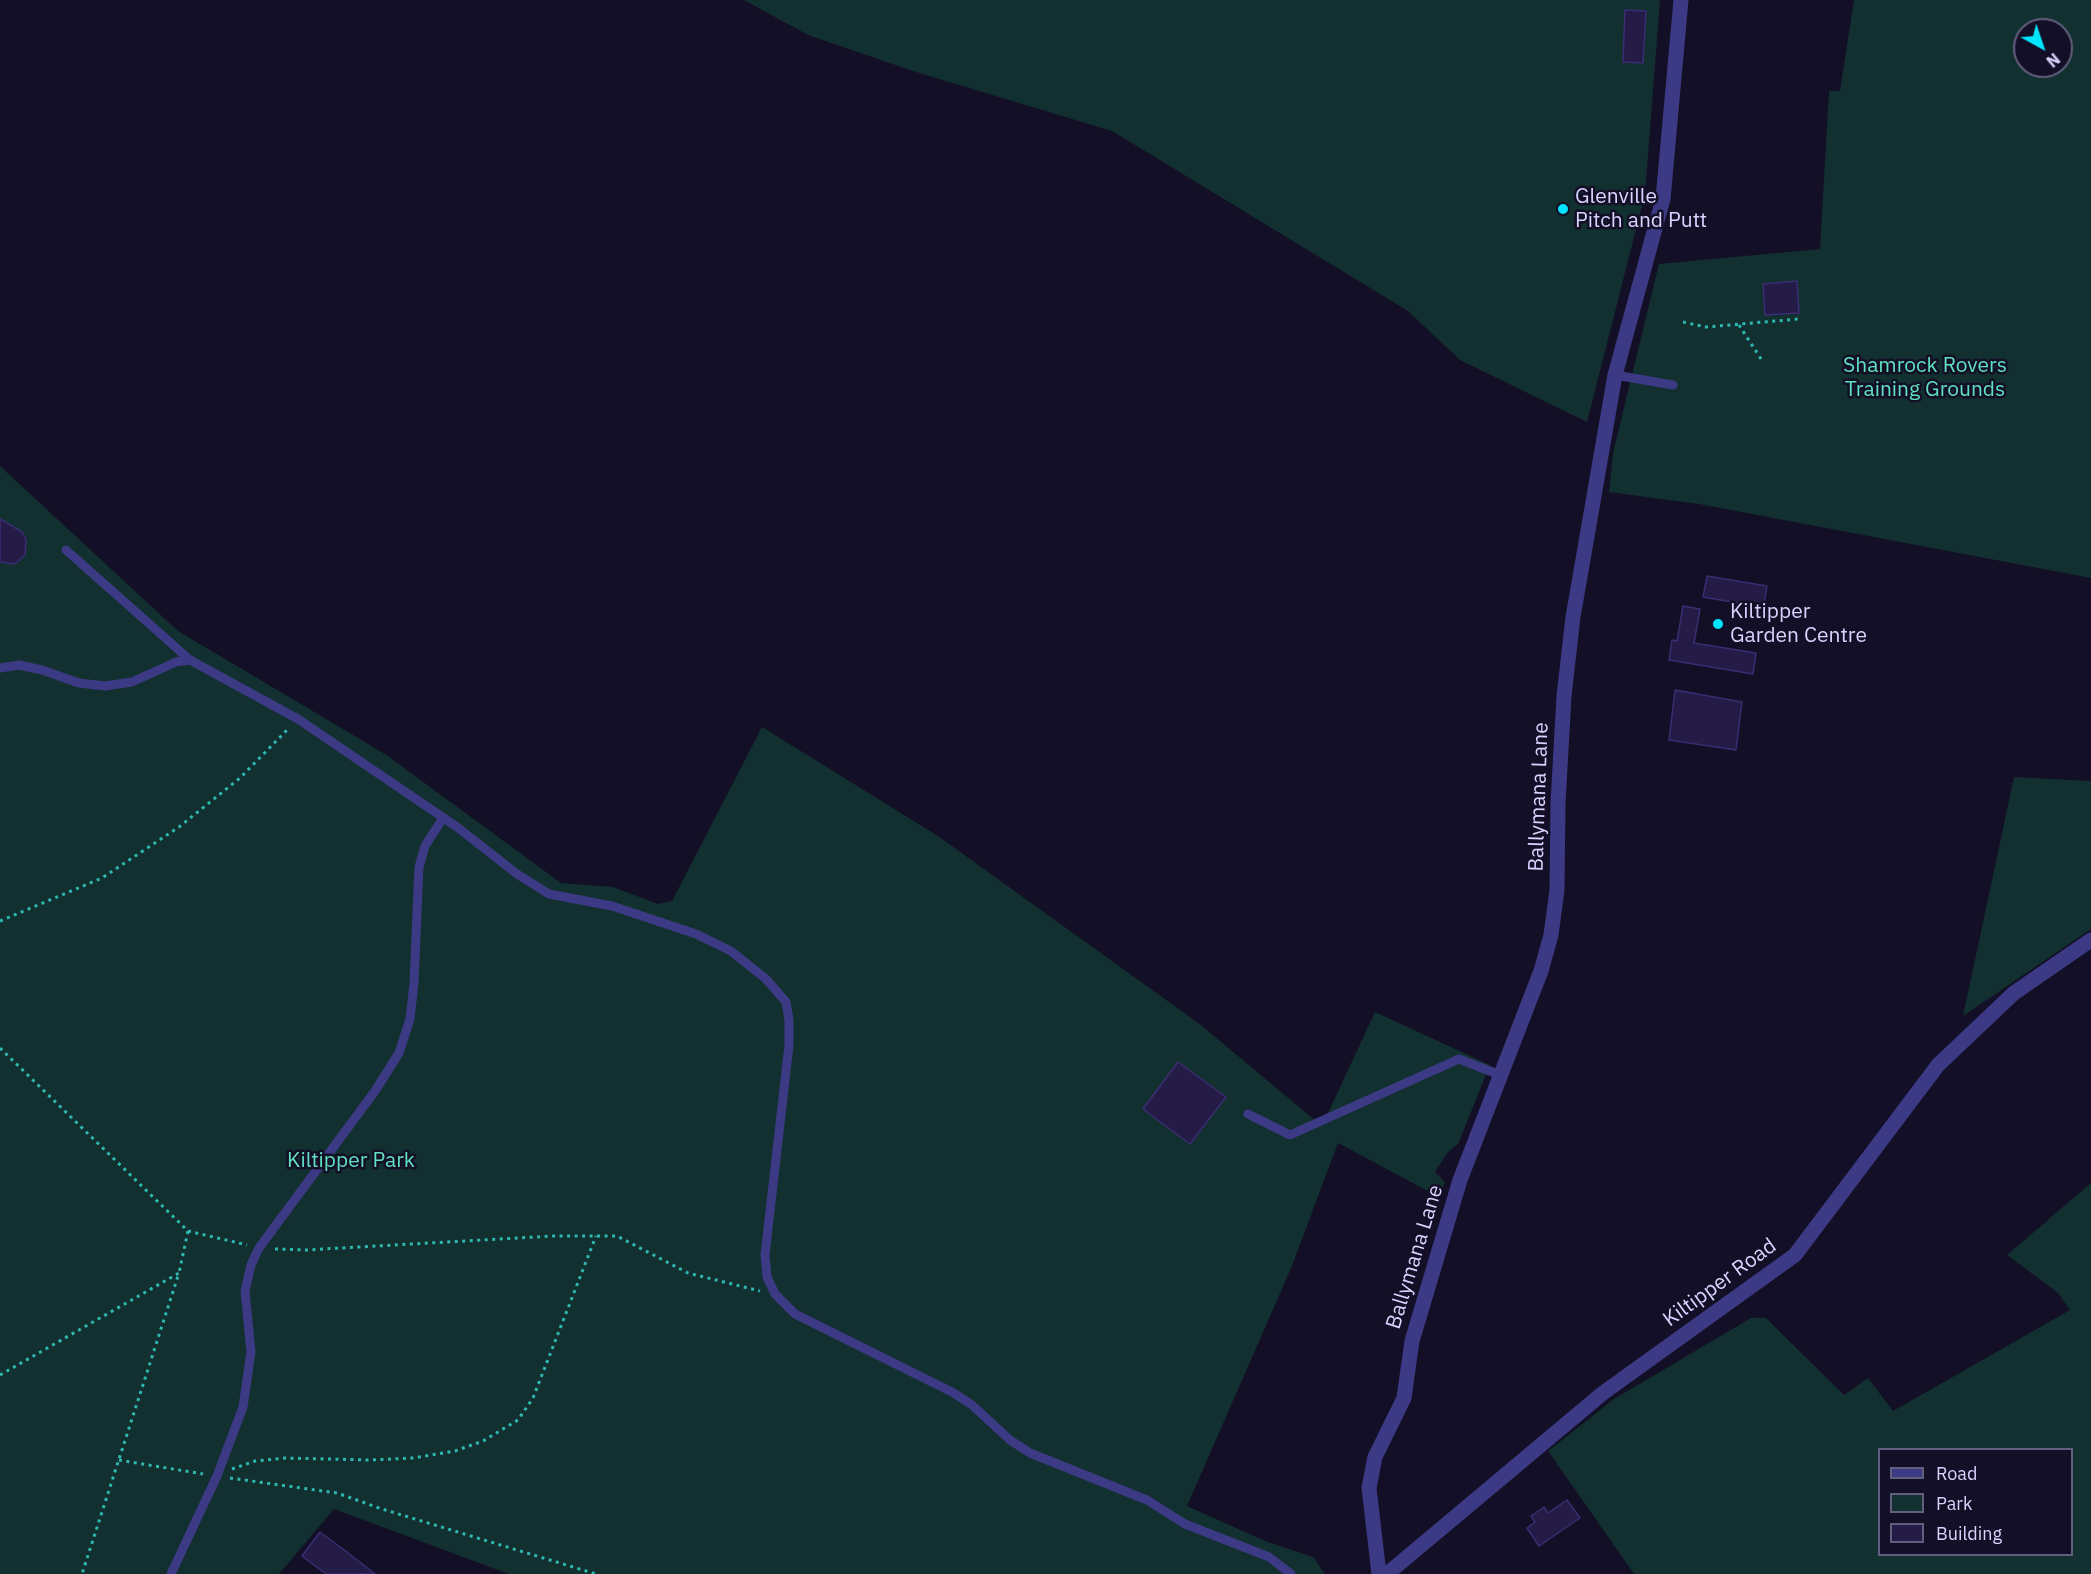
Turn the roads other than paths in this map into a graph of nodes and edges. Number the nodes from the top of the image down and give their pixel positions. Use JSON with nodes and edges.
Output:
{"nodes":[{"id":1,"x":1681,"y":0,"type":"edge"},
{"id":2,"x":1615,"y":375,"type":"junction"},
{"id":3,"x":1672,"y":385,"type":"dead end"},
{"id":4,"x":66,"y":550,"type":"dead end"},
{"id":5,"x":190,"y":660,"type":"junction"},
{"id":6,"x":0,"y":668,"type":"edge"},
{"id":7,"x":443,"y":818,"type":"junction"},
{"id":8,"x":2091,"y":940,"type":"edge"},
{"id":9,"x":1500,"y":1075,"type":"junction"},
{"id":10,"x":1248,"y":1114,"type":"dead end"},
{"id":11,"x":171,"y":1574,"type":"edge"},
{"id":12,"x":1291,"y":1574,"type":"edge"},
{"id":13,"x":1379,"y":1574,"type":"edge"},
{"id":14,"x":1387,"y":1574,"type":"edge"}],
"edges":[{"from":1,"to":2,"type":"street","name":"Ballymana Lane"},
{"from":2,"to":3,"type":"lane"},
{"from":2,"to":9,"type":"street","name":"Ballymana Lane"},
{"from":4,"to":5,"type":"lane"},
{"from":5,"to":6,"type":"lane"},
{"from":5,"to":7,"type":"lane"},
{"from":7,"to":11,"type":"lane"},
{"from":7,"to":12,"type":"lane"},
{"from":8,"to":14,"type":"street","name":"Kiltipper Road"},
{"from":9,"to":10,"type":"lane"},
{"from":9,"to":13,"type":"street","name":"Ballymana Lane"}]}
